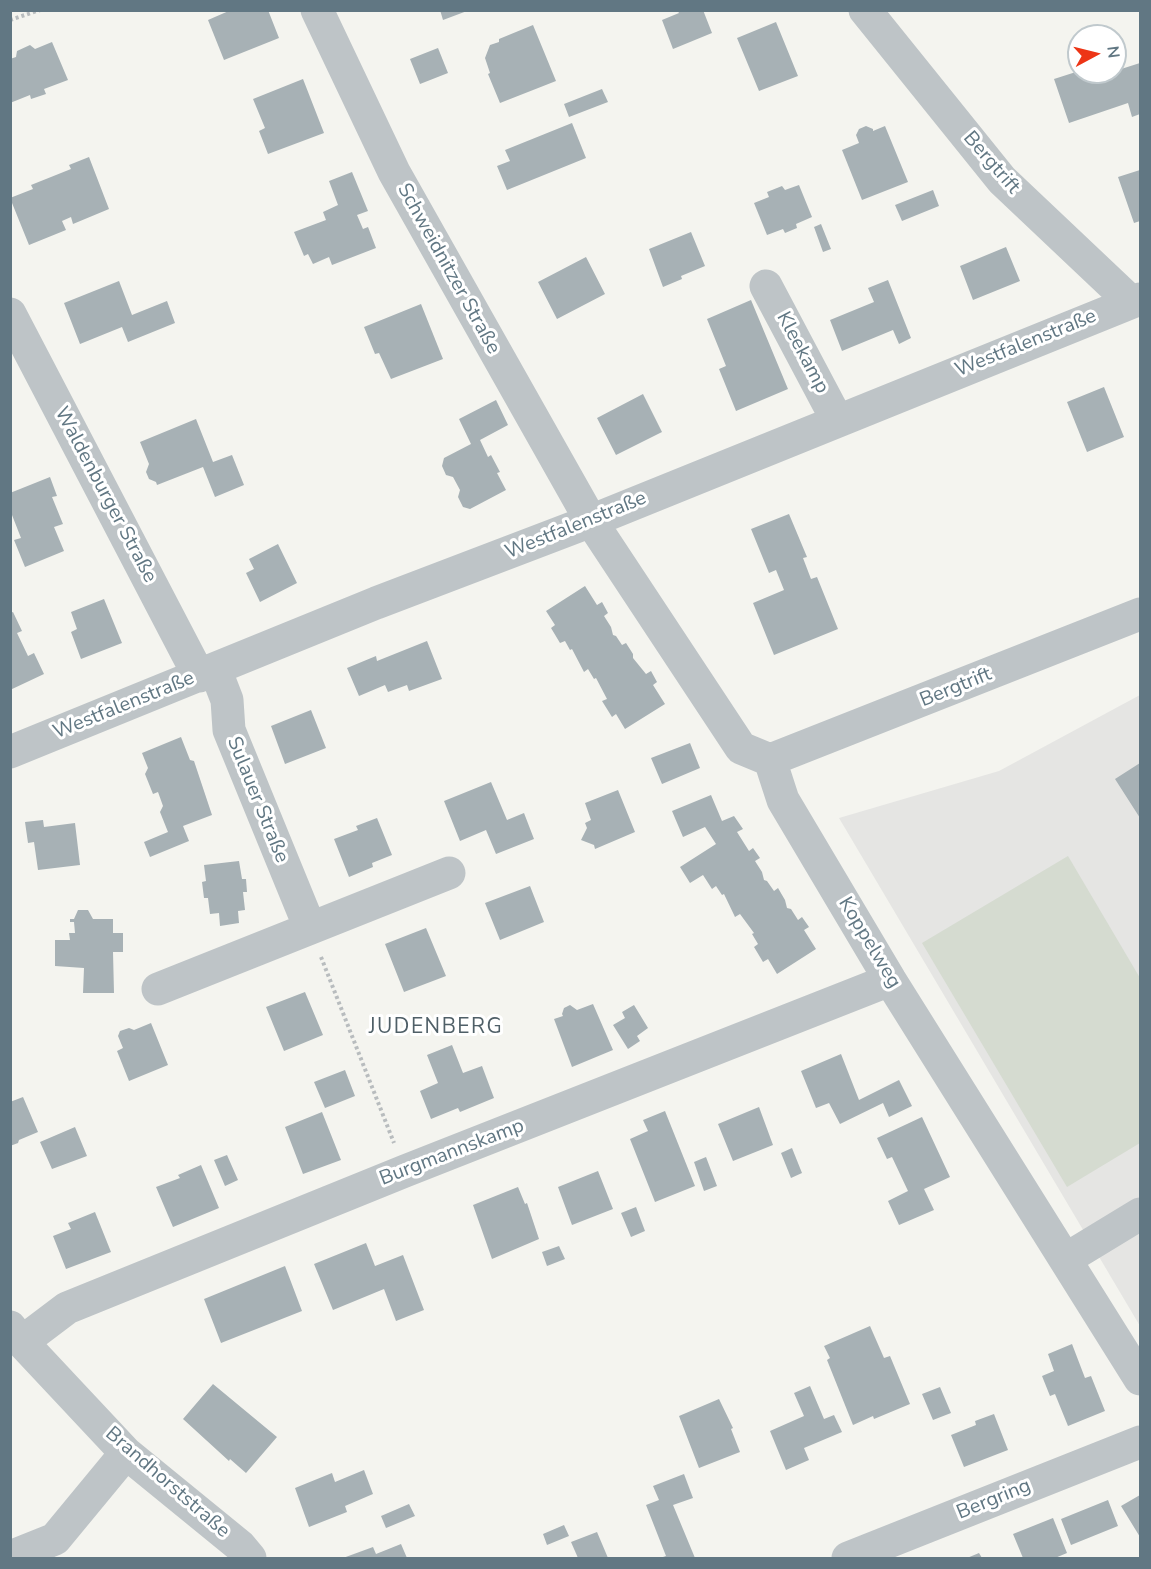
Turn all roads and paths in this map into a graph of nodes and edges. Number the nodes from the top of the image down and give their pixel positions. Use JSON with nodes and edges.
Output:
{"nodes":[{"id":1,"x":40,"y":10,"type":"edge"},
{"id":2,"x":317,"y":10,"type":"edge"},
{"id":3,"x":865,"y":10,"type":"edge"},
{"id":4,"x":10,"y":20,"type":"edge"},
{"id":5,"x":766,"y":286,"type":"dead end"},
{"id":6,"x":1136,"y":300,"type":"edge"},
{"id":7,"x":10,"y":314,"type":"edge"},
{"id":8,"x":837,"y":420,"type":"junction"},
{"id":9,"x":591,"y":521,"type":"junction"},
{"id":10,"x":1140,"y":614,"type":"edge"},
{"id":11,"x":207,"y":673,"type":"junction"},
{"id":12,"x":10,"y":752,"type":"edge"},
{"id":13,"x":770,"y":760,"type":"junction"},
{"id":14,"x":449,"y":873,"type":"dead end"},
{"id":15,"x":310,"y":928,"type":"junction"},
{"id":16,"x":890,"y":980,"type":"junction"},
{"id":17,"x":158,"y":989,"type":"dead end"},
{"id":18,"x":405,"y":1171,"type":"junction"},
{"id":19,"x":1140,"y":1214,"type":"edge"},
{"id":20,"x":1066,"y":1259,"type":"junction"},
{"id":21,"x":16,"y":1335,"type":"edge"},
{"id":22,"x":1140,"y":1379,"type":"edge"},
{"id":23,"x":1140,"y":1442,"type":"edge"},
{"id":24,"x":126,"y":1453,"type":"junction"},
{"id":25,"x":10,"y":1557,"type":"edge"},
{"id":26,"x":250,"y":1558,"type":"edge"},
{"id":27,"x":848,"y":1558,"type":"edge"}],
"edges":[{"from":1,"to":4,"type":"path"},
{"from":2,"to":9,"type":"street","name":"Schweidnitzer Straße"},
{"from":3,"to":6,"type":"street","name":"Bergtrift"},
{"from":5,"to":8,"type":"street","name":"Kleekamp"},
{"from":6,"to":8,"type":"street","name":"Westfalenstraße"},
{"from":7,"to":11,"type":"street","name":"Waldenburger Straße"},
{"from":8,"to":9,"type":"street","name":"Westfalenstraße"},
{"from":9,"to":11,"type":"street","name":"Westfalenstraße"},
{"from":9,"to":13,"type":"street"},
{"from":10,"to":13,"type":"street","name":"Bergtrift"},
{"from":11,"to":12,"type":"street","name":"Westfalenstraße"},
{"from":11,"to":15,"type":"street","name":"Sulauer Straße"},
{"from":13,"to":16,"type":"street","name":"Koppelweg"},
{"from":14,"to":15,"type":"street"},
{"from":15,"to":17,"type":"street"},
{"from":15,"to":18,"type":"path"},
{"from":16,"to":18,"type":"street","name":"Burgmannskamp"},
{"from":16,"to":20,"type":"street","name":"Koppelweg"},
{"from":18,"to":21,"type":"street","name":"Burgmannskamp"},
{"from":19,"to":20,"type":"street"},
{"from":20,"to":22,"type":"street","name":"Koppelweg"},
{"from":21,"to":24,"type":"street","name":"Brandhorststraße"},
{"from":23,"to":27,"type":"street","name":"Bergring"},
{"from":24,"to":25,"type":"street"},
{"from":24,"to":26,"type":"street","name":"Brandhorststraße"}]}
